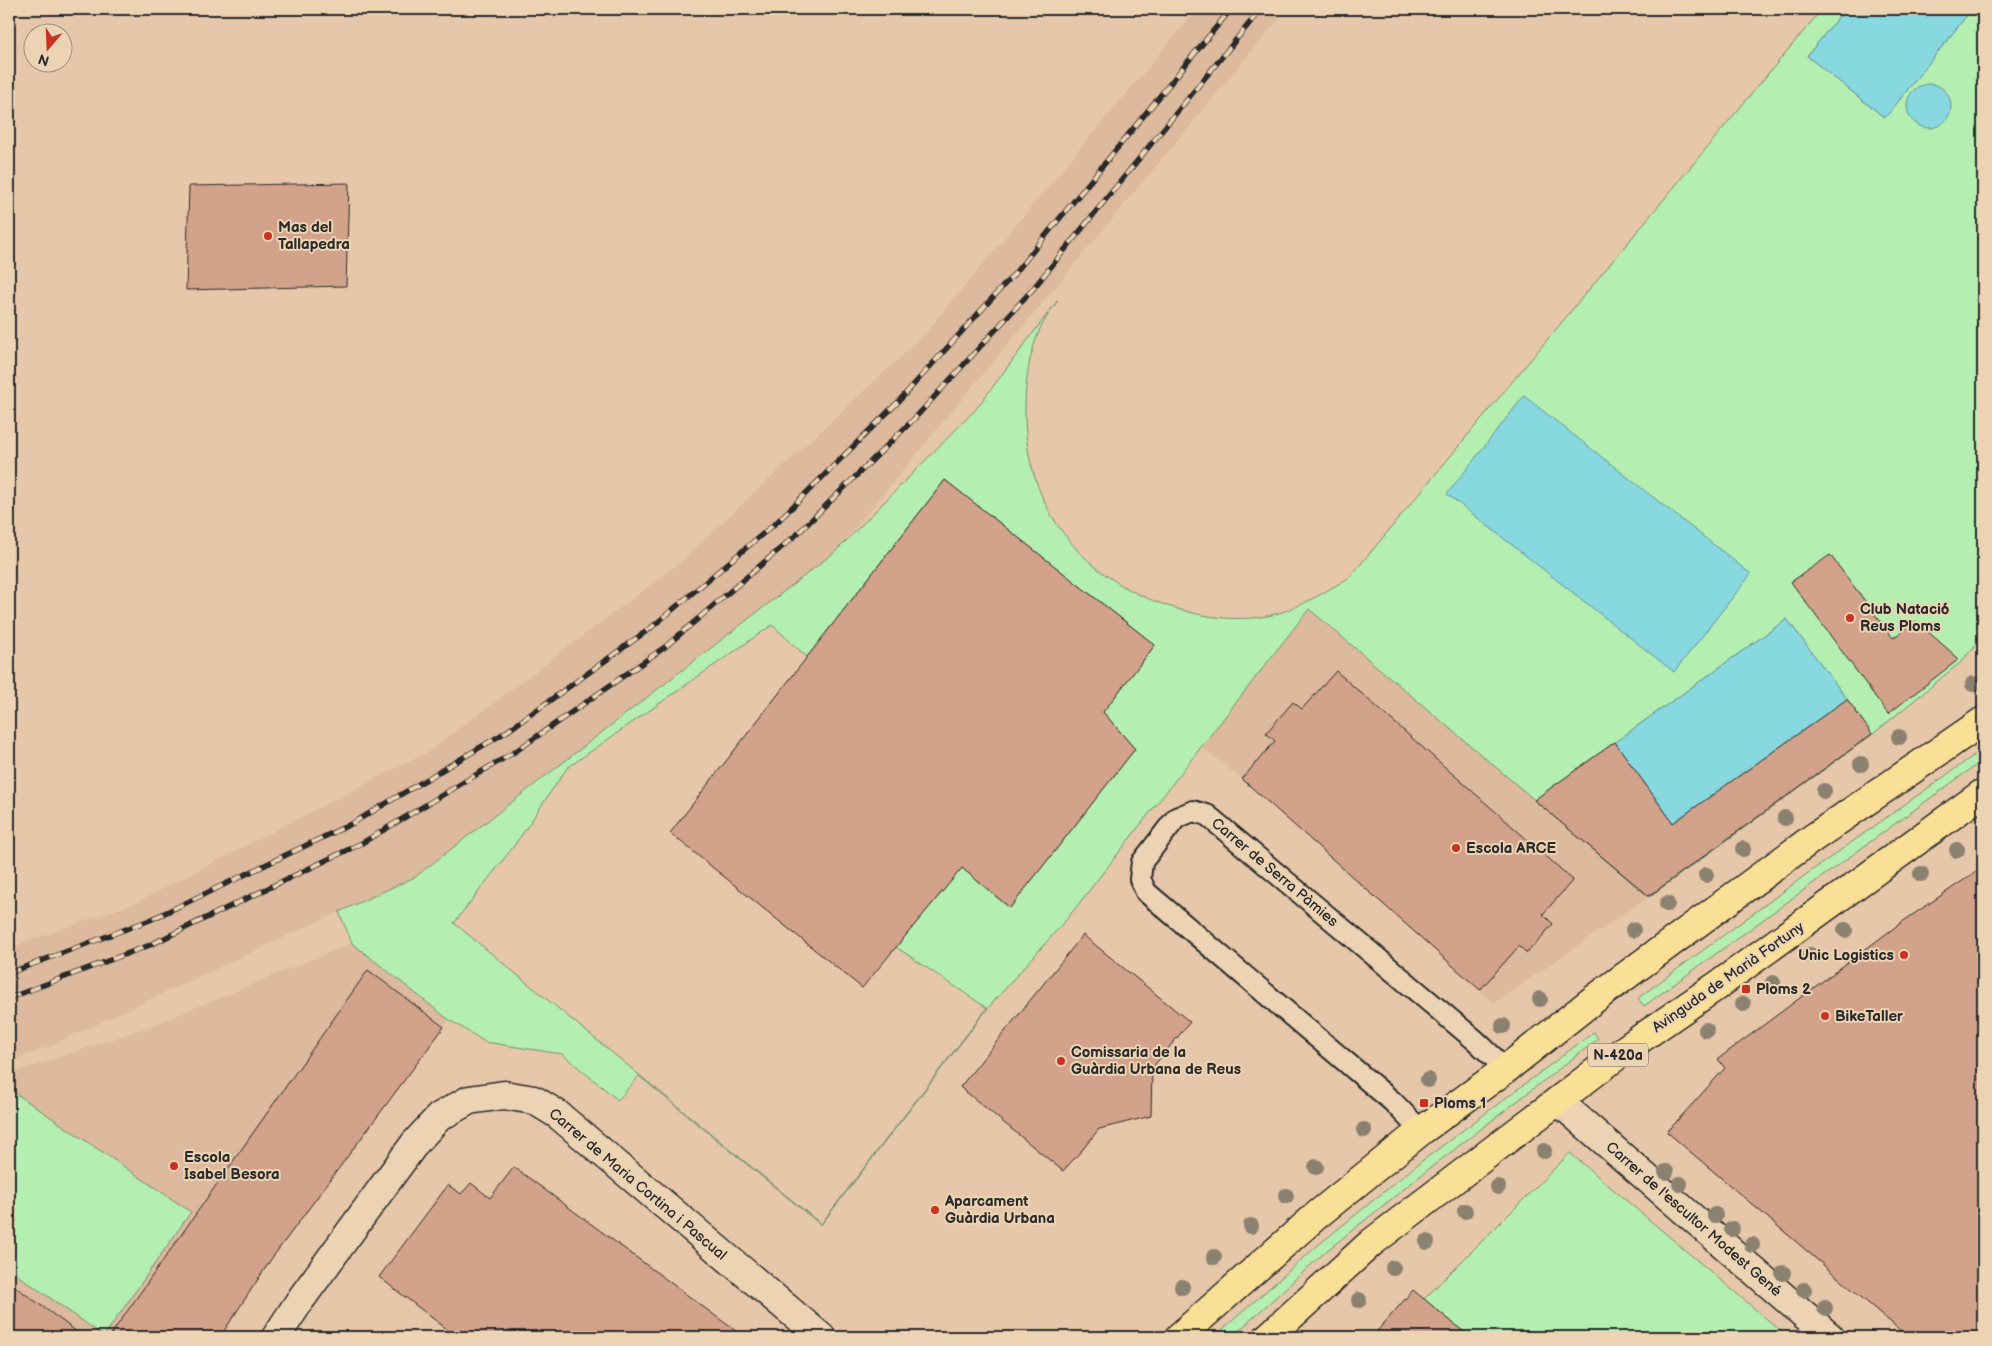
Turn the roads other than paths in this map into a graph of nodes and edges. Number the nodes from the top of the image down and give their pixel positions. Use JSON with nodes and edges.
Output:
{"nodes":[{"id":1,"x":1983,"y":721,"type":"edge"},
{"id":2,"x":1983,"y":793,"type":"edge"},
{"id":3,"x":1506,"y":1069,"type":"junction"},
{"id":4,"x":1558,"y":1101,"type":"junction"},
{"id":5,"x":1421,"y":1131,"type":"junction"},
{"id":6,"x":276,"y":1337,"type":"edge"},
{"id":7,"x":821,"y":1337,"type":"edge"},
{"id":8,"x":1179,"y":1337,"type":"edge"},
{"id":9,"x":1268,"y":1337,"type":"edge"},
{"id":10,"x":1830,"y":1337,"type":"edge"}],
"edges":[{"from":1,"to":3,"type":"main road"},
{"from":2,"to":4,"type":"main road","name":"Avinguda de Marià Fortuny","number":"N-420a"},
{"from":3,"to":5,"type":"main road"},
{"from":3,"to":5,"type":"lane","name":"Carrer de Serra Pàmies"},
{"from":4,"to":9,"type":"main road","name":"Avinguda de Marià Fortuny","number":"N-420a"},
{"from":4,"to":10,"type":"street","name":"Carrer de l'escultor Modest Gené"},
{"from":5,"to":8,"type":"main road"},
{"from":6,"to":7,"type":"street","name":"Carrer de Maria Cortina i Pascual"}]}
